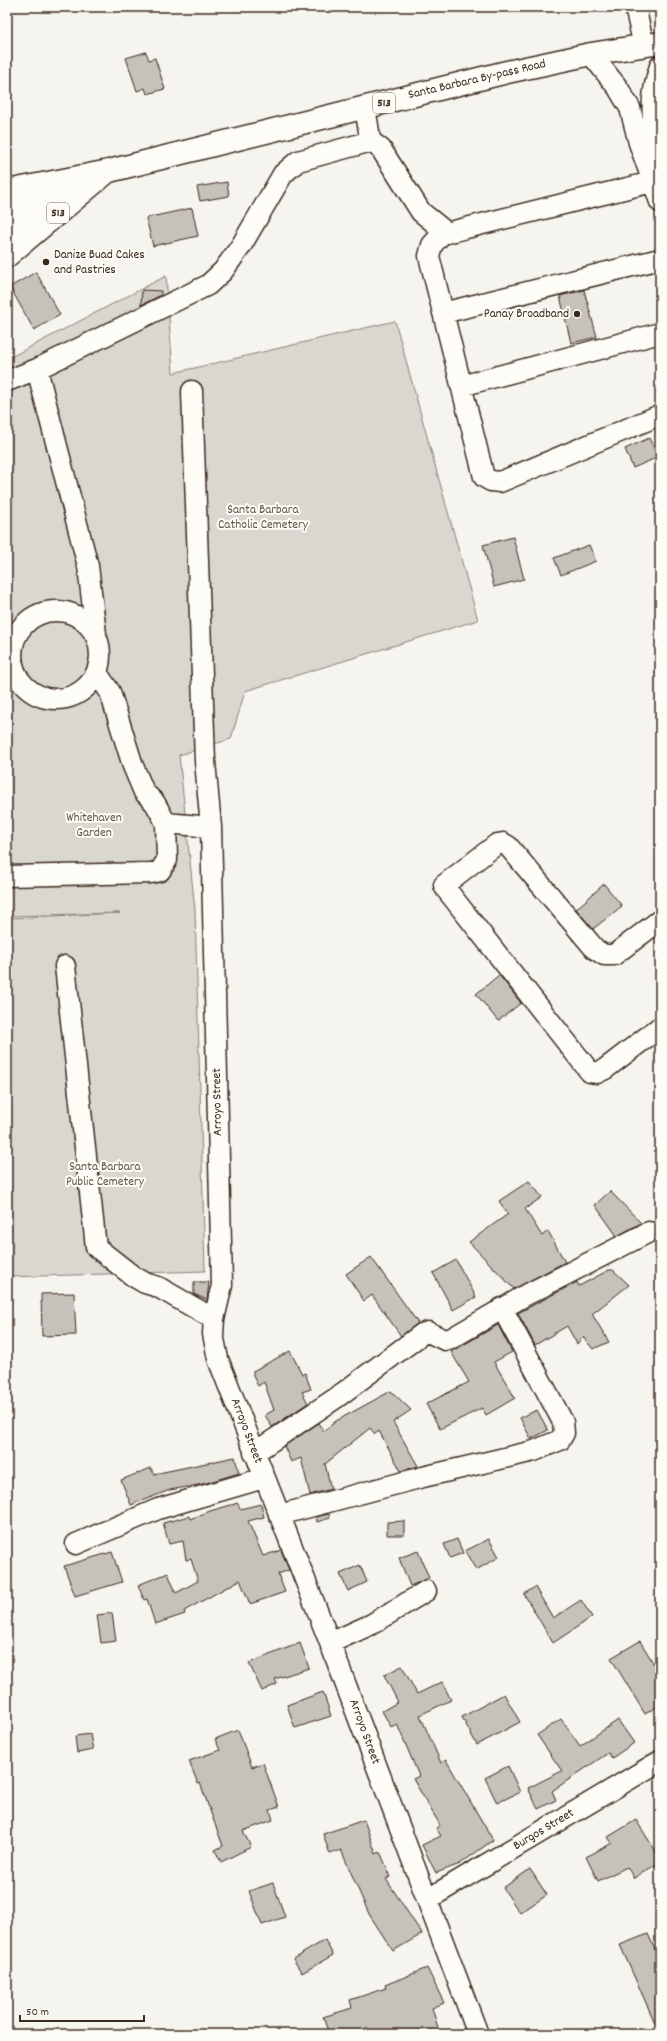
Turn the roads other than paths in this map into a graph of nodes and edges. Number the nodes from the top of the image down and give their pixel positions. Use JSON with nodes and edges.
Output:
{"nodes":[{"id":1,"x":635,"y":7,"type":"edge"},
{"id":2,"x":652,"y":44,"type":"edge"},
{"id":3,"x":591,"y":54,"type":"junction"},
{"id":4,"x":660,"y":66,"type":"edge"},
{"id":5,"x":365,"y":107,"type":"junction"},
{"id":6,"x":369,"y":140,"type":"junction"},
{"id":7,"x":660,"y":153,"type":"edge"},
{"id":8,"x":109,"y":171,"type":"junction"},
{"id":9,"x":656,"y":181,"type":"edge"},
{"id":10,"x":7,"y":191,"type":"edge"},
{"id":11,"x":660,"y":202,"type":"edge"},
{"id":12,"x":7,"y":207,"type":"edge"},
{"id":13,"x":447,"y":233,"type":"junction"},
{"id":14,"x":7,"y":234,"type":"edge"},
{"id":15,"x":7,"y":256,"type":"edge"},
{"id":16,"x":660,"y":259,"type":"edge"},
{"id":17,"x":443,"y":313,"type":"junction"},
{"id":18,"x":660,"y":333,"type":"edge"},
{"id":19,"x":37,"y":369,"type":"junction"},
{"id":20,"x":7,"y":381,"type":"edge"},
{"id":21,"x":461,"y":386,"type":"junction"},
{"id":22,"x":192,"y":391,"type":"dead end"},
{"id":23,"x":660,"y":415,"type":"edge"},
{"id":24,"x":96,"y":634,"type":"junction"},
{"id":25,"x":10,"y":643,"type":"edge"},
{"id":26,"x":10,"y":666,"type":"edge"},
{"id":27,"x":97,"y":672,"type":"junction"},
{"id":28,"x":166,"y":823,"type":"junction"},
{"id":29,"x":211,"y":827,"type":"junction"},
{"id":30,"x":7,"y":876,"type":"edge"},
{"id":31,"x":660,"y":920,"type":"edge"},
{"id":32,"x":65,"y":966,"type":"dead end"},
{"id":33,"x":660,"y":1027,"type":"edge"},
{"id":34,"x":649,"y":1232,"type":"dead end"},
{"id":35,"x":502,"y":1308,"type":"junction"},
{"id":36,"x":214,"y":1319,"type":"junction"},
{"id":37,"x":254,"y":1453,"type":"junction"},
{"id":38,"x":264,"y":1478,"type":"junction"},
{"id":39,"x":278,"y":1515,"type":"junction"},
{"id":40,"x":76,"y":1544,"type":"dead end"},
{"id":41,"x":426,"y":1591,"type":"dead end"},
{"id":42,"x":330,"y":1643,"type":"junction"},
{"id":43,"x":660,"y":1761,"type":"edge"},
{"id":44,"x":428,"y":1899,"type":"junction"},
{"id":45,"x":478,"y":2034,"type":"edge"}],
"edges":[{"from":1,"to":2,"type":"street"},
{"from":2,"to":3,"type":"main road","name":"Santa Barbara By-pass Road","number":"513"},
{"from":3,"to":5,"type":"main road","name":"Santa Barbara By-pass Road","number":"513"},
{"from":3,"to":9,"type":"street"},
{"from":4,"to":7,"type":"street"},
{"from":5,"to":6,"type":"street"},
{"from":5,"to":8,"type":"main road","name":"Santa Barbara By-pass Road","number":"513"},
{"from":6,"to":13,"type":"street"},
{"from":6,"to":19,"type":"street"},
{"from":8,"to":10,"type":"main road"},
{"from":8,"to":12,"type":"main road"},
{"from":8,"to":14,"type":"main road","number":"513"},
{"from":8,"to":15,"type":"main road","number":"513"},
{"from":9,"to":11,"type":"street"},
{"from":9,"to":13,"type":"street"},
{"from":13,"to":17,"type":"street"},
{"from":16,"to":17,"type":"street"},
{"from":17,"to":21,"type":"street"},
{"from":18,"to":21,"type":"street"},
{"from":19,"to":20,"type":"street"},
{"from":19,"to":24,"type":"street"},
{"from":21,"to":23,"type":"street"},
{"from":22,"to":29,"type":"street","name":"Arroyo Street"},
{"from":24,"to":25,"type":"street"},
{"from":24,"to":27,"type":"street"},
{"from":25,"to":26,"type":"street"},
{"from":26,"to":27,"type":"street"},
{"from":27,"to":28,"type":"street"},
{"from":28,"to":29,"type":"street"},
{"from":28,"to":30,"type":"street"},
{"from":29,"to":36,"type":"street","name":"Arroyo Street"},
{"from":31,"to":33,"type":"street"},
{"from":32,"to":36,"type":"street"},
{"from":34,"to":35,"type":"street"},
{"from":35,"to":37,"type":"street"},
{"from":35,"to":39,"type":"street"},
{"from":36,"to":37,"type":"street","name":"Arroyo Street"},
{"from":37,"to":38,"type":"street","name":"Arroyo Street"},
{"from":38,"to":39,"type":"street","name":"Arroyo Street"},
{"from":38,"to":40,"type":"street"},
{"from":39,"to":42,"type":"street","name":"Arroyo Street"},
{"from":41,"to":42,"type":"street"},
{"from":42,"to":44,"type":"street","name":"Arroyo Street"},
{"from":43,"to":44,"type":"street","name":"Burgos Street"},
{"from":44,"to":45,"type":"street","name":"Arroyo Street"}]}
